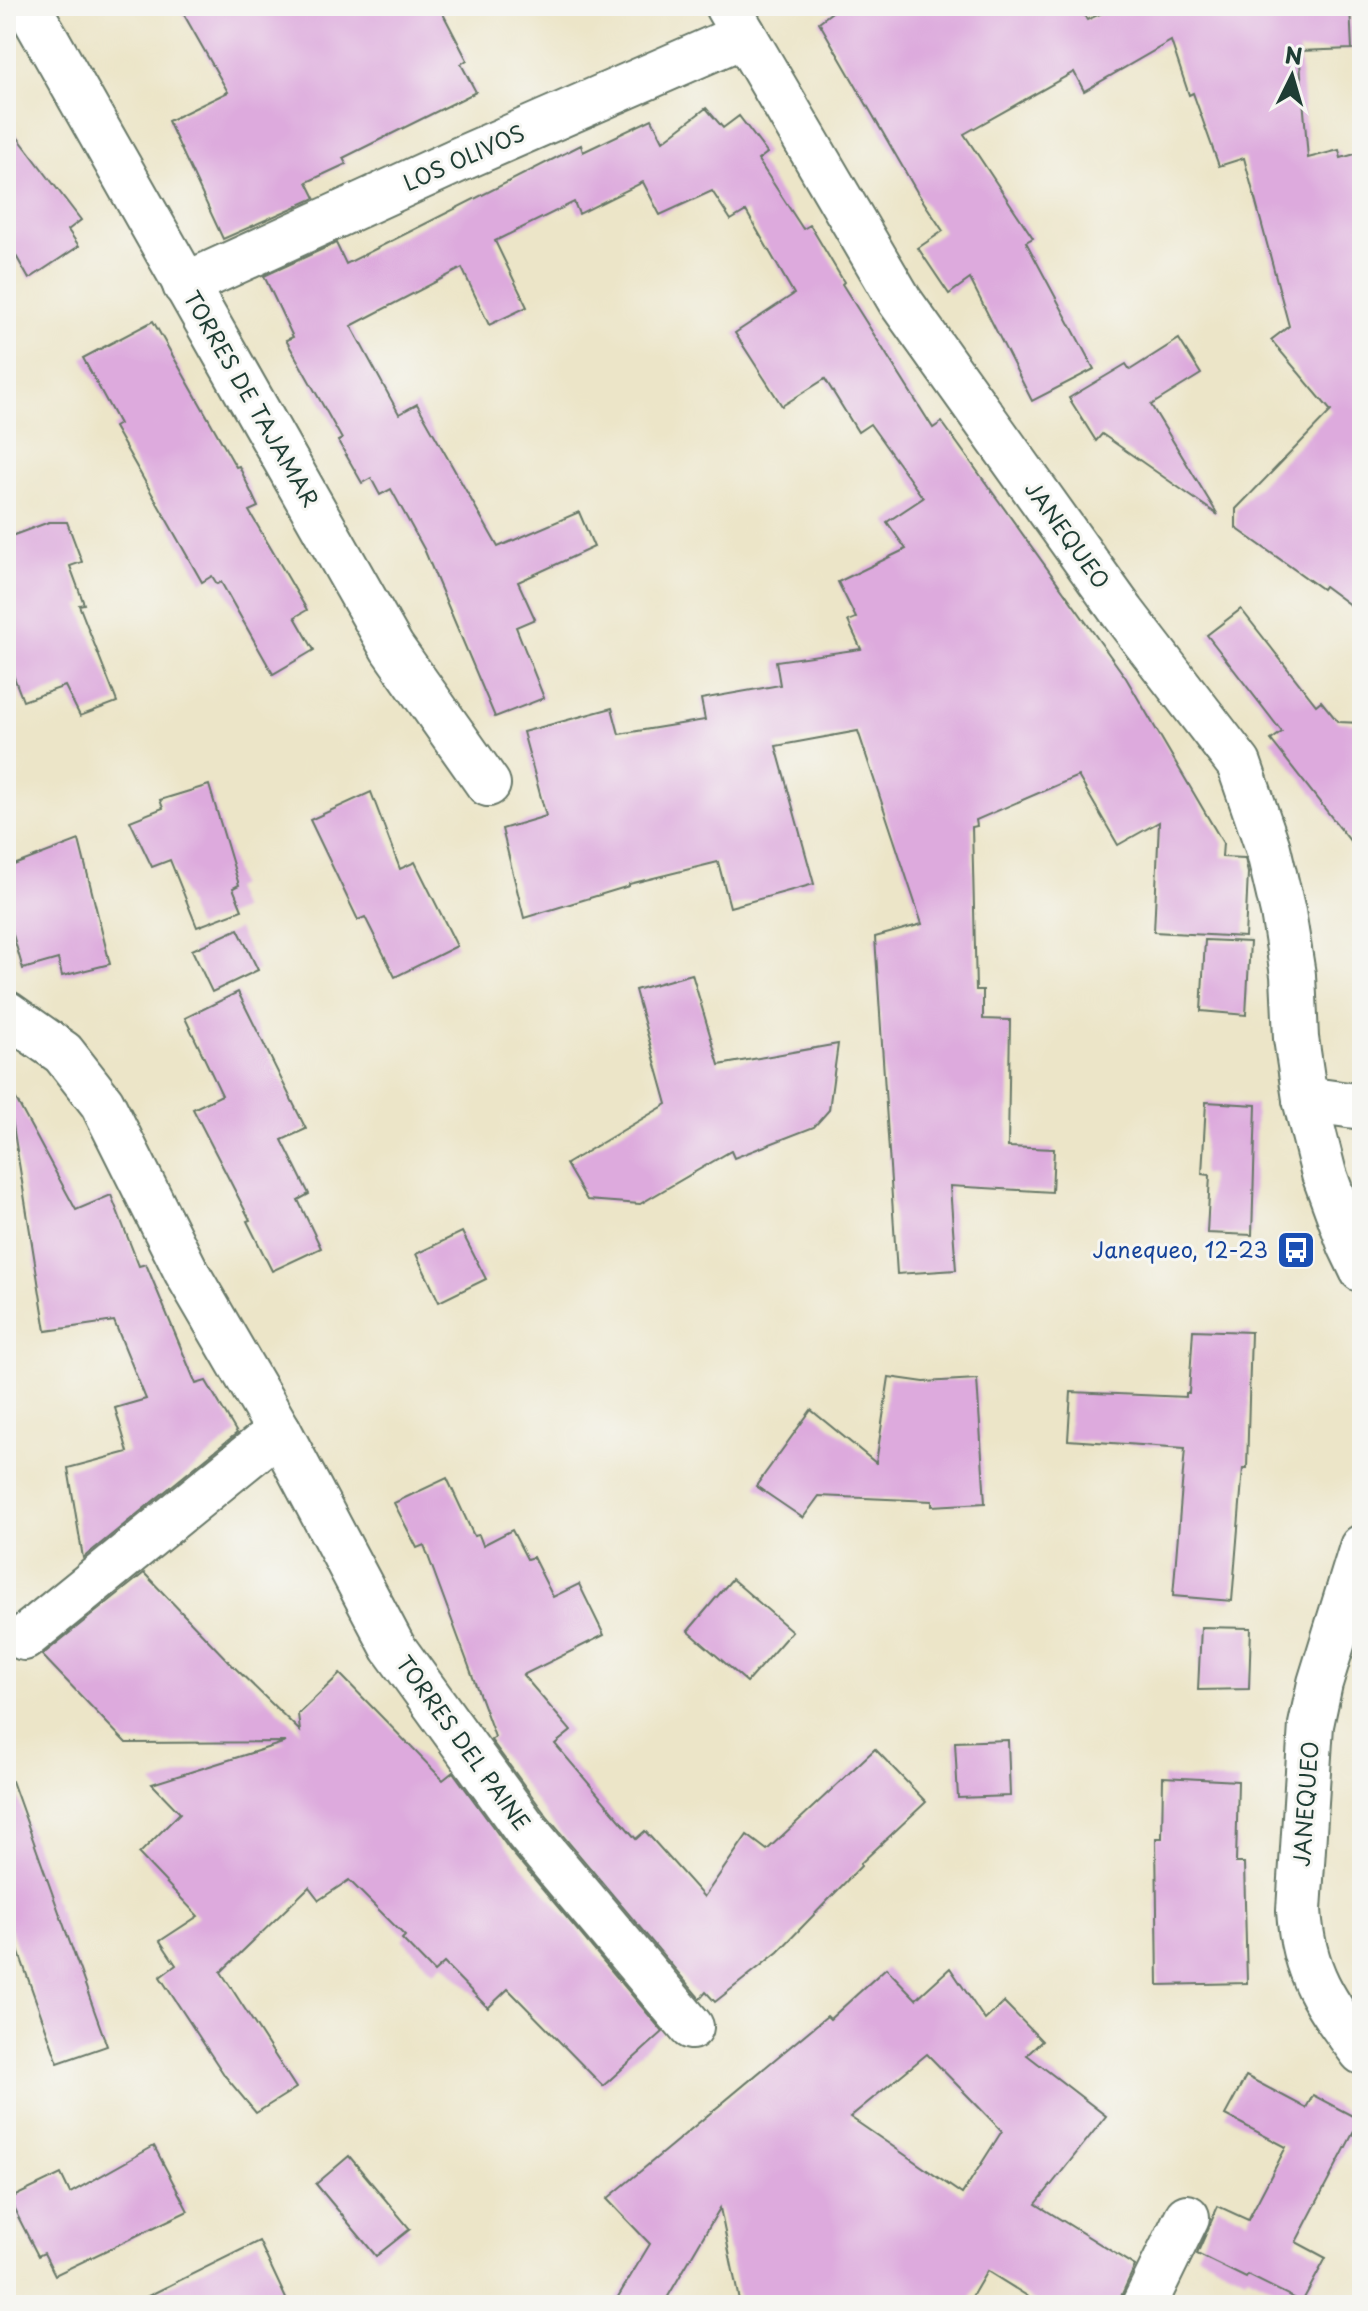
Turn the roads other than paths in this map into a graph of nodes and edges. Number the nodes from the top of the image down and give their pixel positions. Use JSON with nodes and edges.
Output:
{"nodes":[{"id":1,"x":28,"y":6,"type":"edge"},
{"id":2,"x":736,"y":20,"type":"edge"},
{"id":3,"x":185,"y":285,"type":"junction"},
{"id":4,"x":488,"y":784,"type":"dead end"},
{"id":5,"x":6,"y":1013,"type":"edge"},
{"id":6,"x":1305,"y":1099,"type":"junction"},
{"id":7,"x":1362,"y":1107,"type":"edge"},
{"id":8,"x":1362,"y":1270,"type":"edge"},
{"id":9,"x":279,"y":1431,"type":"junction"},
{"id":10,"x":1362,"y":1547,"type":"edge"},
{"id":11,"x":24,"y":1638,"type":"dead end"},
{"id":12,"x":691,"y":2027,"type":"dead end"},
{"id":13,"x":1362,"y":2052,"type":"edge"},
{"id":14,"x":1187,"y":2217,"type":"dead end"},
{"id":15,"x":1144,"y":2305,"type":"edge"}],
"edges":[{"from":1,"to":3,"type":"street","name":"TORRES DE TAJAMAR"},
{"from":2,"to":3,"type":"street","name":"LOS OLIVOS"},
{"from":2,"to":6,"type":"street","name":"JANEQUEO"},
{"from":3,"to":4,"type":"street","name":"TORRES DE TAJAMAR"},
{"from":5,"to":9,"type":"street","name":"TORRES DEL PAINE"},
{"from":6,"to":7,"type":"street"},
{"from":6,"to":8,"type":"street","name":"JANEQUEO"},
{"from":9,"to":11,"type":"street"},
{"from":9,"to":12,"type":"street","name":"TORRES DEL PAINE"},
{"from":10,"to":13,"type":"street","name":"JANEQUEO"},
{"from":14,"to":15,"type":"street"}]}
